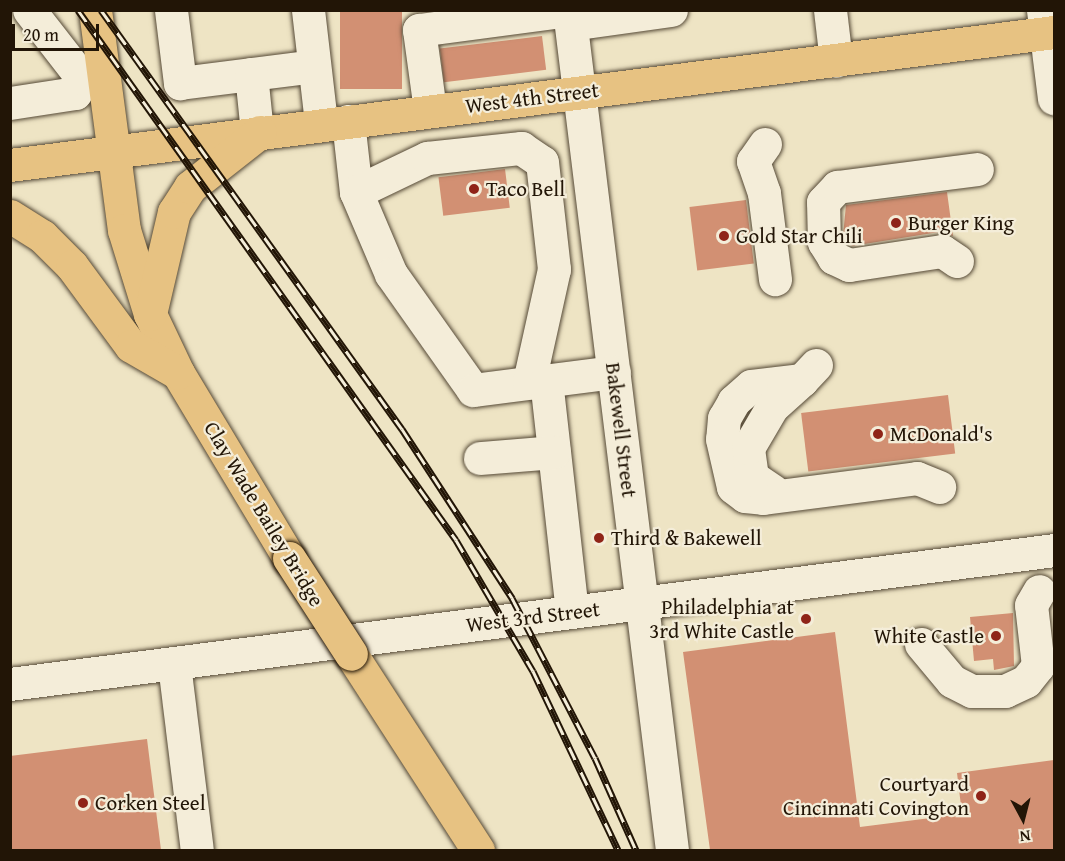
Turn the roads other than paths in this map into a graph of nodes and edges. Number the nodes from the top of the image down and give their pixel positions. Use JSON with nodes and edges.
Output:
{"nodes":[{"id":1,"x":29,"y":10,"type":"edge"},
{"id":2,"x":95,"y":10,"type":"edge"},
{"id":3,"x":171,"y":10,"type":"edge"},
{"id":4,"x":308,"y":10,"type":"edge"},
{"id":5,"x":671,"y":10,"type":"edge"},
{"id":6,"x":830,"y":10,"type":"edge"},
{"id":7,"x":569,"y":15,"type":"edge"},
{"id":8,"x":1048,"y":25,"type":"edge"},
{"id":9,"x":836,"y":61,"type":"junction"},
{"id":10,"x":314,"y":66,"type":"junction"},
{"id":11,"x":251,"y":74,"type":"junction"},
{"id":12,"x":579,"y":92,"type":"junction"},
{"id":13,"x":1054,"y":98,"type":"edge"},
{"id":14,"x":10,"y":104,"type":"edge"},
{"id":15,"x":430,"y":110,"type":"junction"},
{"id":16,"x":335,"y":122,"type":"junction"},
{"id":17,"x":260,"y":131,"type":"junction"},
{"id":18,"x":765,"y":144,"type":"dead end"},
{"id":19,"x":113,"y":150,"type":"junction"},
{"id":20,"x":10,"y":165,"type":"edge"},
{"id":21,"x":977,"y":169,"type":"dead end"},
{"id":22,"x":356,"y":192,"type":"junction"},
{"id":23,"x":10,"y":216,"type":"edge"},
{"id":24,"x":957,"y":261,"type":"dead end"},
{"id":25,"x":775,"y":279,"type":"dead end"},
{"id":26,"x":150,"y":314,"type":"junction"},
{"id":27,"x":614,"y":372,"type":"junction"},
{"id":28,"x":809,"y":372,"type":"dead end"},
{"id":29,"x":178,"y":373,"type":"junction"},
{"id":30,"x":538,"y":381,"type":"junction"},
{"id":31,"x":554,"y":452,"type":"junction"},
{"id":32,"x":480,"y":458,"type":"dead end"},
{"id":33,"x":939,"y":487,"type":"dead end"},
{"id":34,"x":1054,"y":550,"type":"edge"},
{"id":35,"x":1039,"y":591,"type":"dead end"},
{"id":36,"x":643,"y":603,"type":"junction"},
{"id":37,"x":572,"y":612,"type":"junction"},
{"id":38,"x":921,"y":644,"type":"dead end"},
{"id":39,"x":174,"y":664,"type":"junction"},
{"id":40,"x":10,"y":684,"type":"edge"},
{"id":41,"x":197,"y":850,"type":"edge"},
{"id":42,"x":478,"y":850,"type":"edge"},
{"id":43,"x":672,"y":850,"type":"edge"}],
"edges":[{"from":1,"to":14,"type":"street"},
{"from":2,"to":19,"type":"main road","name":"Clay Wade Bailey Bridge"},
{"from":3,"to":11,"type":"street"},
{"from":4,"to":10,"type":"street"},
{"from":5,"to":7,"type":"street"},
{"from":6,"to":9,"type":"street"},
{"from":7,"to":12,"type":"street","name":"Bakewell Street"},
{"from":7,"to":15,"type":"street"},
{"from":8,"to":9,"type":"main road","name":"West 4th Street"},
{"from":8,"to":13,"type":"street"},
{"from":9,"to":12,"type":"main road","name":"West 4th Street"},
{"from":10,"to":11,"type":"street"},
{"from":10,"to":16,"type":"street"},
{"from":11,"to":17,"type":"street"},
{"from":12,"to":15,"type":"main road","name":"West 4th Street"},
{"from":12,"to":27,"type":"street","name":"Bakewell Street"},
{"from":15,"to":16,"type":"main road","name":"West 4th Street"},
{"from":16,"to":17,"type":"main road","name":"West 4th Street"},
{"from":16,"to":22,"type":"street"},
{"from":17,"to":19,"type":"main road","name":"West 4th Street"},
{"from":17,"to":26,"type":"main road"},
{"from":18,"to":25,"type":"street"},
{"from":19,"to":20,"type":"main road","name":"West 4th Street"},
{"from":19,"to":26,"type":"main road","name":"Clay Wade Bailey Bridge"},
{"from":21,"to":24,"type":"street"},
{"from":22,"to":30,"type":"street"},
{"from":22,"to":30,"type":"street"},
{"from":23,"to":29,"type":"main road"},
{"from":26,"to":29,"type":"main road","name":"Clay Wade Bailey Bridge"},
{"from":27,"to":30,"type":"street"},
{"from":27,"to":36,"type":"street","name":"Bakewell Street"},
{"from":28,"to":33,"type":"street"},
{"from":29,"to":42,"type":"main road","name":"Clay Wade Bailey Bridge","bridge":true},
{"from":30,"to":31,"type":"street"},
{"from":31,"to":32,"type":"street"},
{"from":31,"to":37,"type":"street"},
{"from":34,"to":36,"type":"street","name":"West 3rd Street"},
{"from":35,"to":38,"type":"street"},
{"from":36,"to":37,"type":"street","name":"West 3rd Street"},
{"from":36,"to":43,"type":"street","name":"Bakewell Street"},
{"from":37,"to":39,"type":"street","name":"West 3rd Street"},
{"from":39,"to":40,"type":"street","name":"West 3rd Street"},
{"from":39,"to":41,"type":"street"}]}
